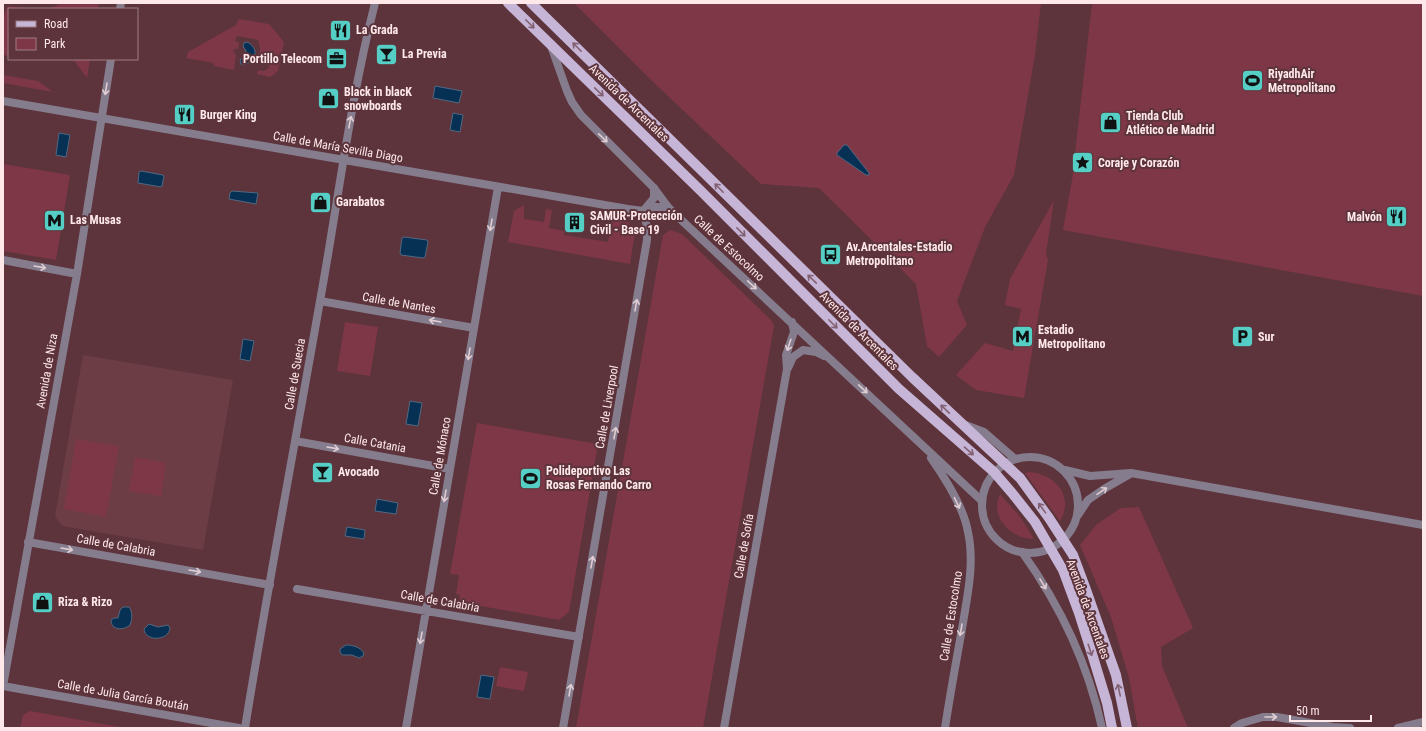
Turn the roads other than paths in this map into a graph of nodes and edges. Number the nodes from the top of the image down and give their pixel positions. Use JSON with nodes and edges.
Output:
{"nodes":[{"id":1,"x":370,"y":3,"type":"edge"},
{"id":2,"x":376,"y":3,"type":"edge"},
{"id":3,"x":508,"y":3,"type":"edge"},
{"id":4,"x":531,"y":3,"type":"edge"},
{"id":5,"x":370,"y":24,"type":"junction"},
{"id":6,"x":551,"y":45,"type":"junction"},
{"id":7,"x":111,"y":60,"type":"edge"},
{"id":8,"x":3,"y":101,"type":"edge"},
{"id":9,"x":102,"y":118,"type":"junction"},
{"id":10,"x":343,"y":160,"type":"junction"},
{"id":11,"x":498,"y":187,"type":"junction"},
{"id":12,"x":654,"y":188,"type":"junction"},
{"id":13,"x":668,"y":207,"type":"junction"},
{"id":14,"x":644,"y":211,"type":"junction"},
{"id":15,"x":3,"y":260,"type":"edge"},
{"id":16,"x":77,"y":274,"type":"junction"},
{"id":17,"x":320,"y":301,"type":"junction"},
{"id":18,"x":792,"y":322,"type":"junction"},
{"id":19,"x":474,"y":328,"type":"junction"},
{"id":20,"x":835,"y":363,"type":"junction"},
{"id":21,"x":787,"y":369,"type":"junction"},
{"id":22,"x":959,"y":422,"type":"junction"},
{"id":23,"x":295,"y":441,"type":"junction"},
{"id":24,"x":922,"y":446,"type":"junction"},
{"id":25,"x":1015,"y":459,"type":"junction"},
{"id":26,"x":1004,"y":464,"type":"junction"},
{"id":27,"x":450,"y":469,"type":"junction"},
{"id":28,"x":1065,"y":470,"type":"junction"},
{"id":29,"x":994,"y":472,"type":"junction"},
{"id":30,"x":1131,"y":473,"type":"junction"},
{"id":31,"x":982,"y":501,"type":"junction"},
{"id":32,"x":1078,"y":515,"type":"junction"},
{"id":33,"x":1423,"y":525,"type":"edge"},
{"id":34,"x":1063,"y":541,"type":"junction"},
{"id":35,"x":28,"y":542,"type":"junction"},
{"id":36,"x":1050,"y":548,"type":"junction"},
{"id":37,"x":1022,"y":552,"type":"junction"},
{"id":38,"x":270,"y":585,"type":"junction"},
{"id":39,"x":297,"y":589,"type":"dead end"},
{"id":40,"x":426,"y":611,"type":"junction"},
{"id":41,"x":579,"y":637,"type":"junction"},
{"id":42,"x":3,"y":686,"type":"edge"},
{"id":43,"x":1423,"y":722,"type":"edge"},
{"id":44,"x":240,"y":728,"type":"edge"},
{"id":45,"x":245,"y":728,"type":"edge"},
{"id":46,"x":406,"y":728,"type":"edge"},
{"id":47,"x":563,"y":728,"type":"edge"},
{"id":48,"x":724,"y":728,"type":"edge"},
{"id":49,"x":944,"y":728,"type":"edge"},
{"id":50,"x":1102,"y":728,"type":"edge"},
{"id":51,"x":1112,"y":728,"type":"edge"},
{"id":52,"x":1128,"y":728,"type":"edge"},
{"id":53,"x":1234,"y":728,"type":"edge"},
{"id":54,"x":1350,"y":728,"type":"edge"},
{"id":55,"x":1398,"y":728,"type":"edge"}],
"edges":[{"from":1,"to":5,"type":"street","name":"Calle de Suecia"},
{"from":2,"to":5,"type":"street","name":"Calle de Suecia"},
{"from":3,"to":6,"type":"main road","name":"Avenida de Arcentales","one_way":true},
{"from":22,"to":4,"type":"main road","name":"Avenida de Arcentales","one_way":true},
{"from":10,"to":5,"type":"street","name":"Calle de Suecia","one_way":true},
{"from":6,"to":12,"type":"street","name":"Calle de Estocolmo","one_way":true},
{"from":6,"to":29,"type":"main road","name":"Avenida de Arcentales","one_way":true},
{"from":7,"to":9,"type":"street","name":"Avenida de Niza","one_way":true},
{"from":8,"to":9,"type":"street","name":"Calle de María Sevilla Diago"},
{"from":9,"to":10,"type":"street","name":"Calle de María Sevilla Diago"},
{"from":9,"to":16,"type":"street","name":"Avenida de Niza"},
{"from":10,"to":11,"type":"street","name":"Calle de María Sevilla Diago"},
{"from":10,"to":17,"type":"street","name":"Calle de Suecia"},
{"from":11,"to":14,"type":"street","name":"Calle de María Sevilla Diago"},
{"from":11,"to":19,"type":"street","name":"Calle de Mónaco","one_way":true},
{"from":12,"to":13,"type":"street","name":"Calle de Estocolmo"},
{"from":12,"to":14,"type":"street"},
{"from":13,"to":14,"type":"street","name":"Calle de María Sevilla Diago"},
{"from":13,"to":18,"type":"street","name":"Calle de Estocolmo","one_way":true},
{"from":41,"to":14,"type":"street","name":"Calle de Liverpool","one_way":true},
{"from":15,"to":16,"type":"street","one_way":true},
{"from":16,"to":35,"type":"street","name":"Avenida de Niza"},
{"from":19,"to":17,"type":"street","name":"Calle de Nantes","one_way":true},
{"from":17,"to":23,"type":"street","name":"Calle de Suecia"},
{"from":18,"to":20,"type":"street","name":"Calle de Estocolmo"},
{"from":18,"to":21,"type":"street","name":"Calle de Sofía","one_way":true},
{"from":19,"to":27,"type":"street","name":"Calle de Mónaco","one_way":true},
{"from":20,"to":21,"type":"street","name":"Calle de Sofía"},
{"from":20,"to":24,"type":"street","name":"Calle de Estocolmo","one_way":true},
{"from":21,"to":48,"type":"street","name":"Calle de Sofía"},
{"from":22,"to":25,"type":"street","name":"Avenida de Arcentales"},
{"from":22,"to":26,"type":"main road","name":"Avenida de Arcentales"},
{"from":23,"to":27,"type":"street","name":"Calle Catania","one_way":true},
{"from":23,"to":38,"type":"street","name":"Calle de Suecia"},
{"from":24,"to":31,"type":"street","name":"Calle de Estocolmo"},
{"from":24,"to":49,"type":"street","name":"Calle de Estocolmo","one_way":true},
{"from":25,"to":26,"type":"street"},
{"from":25,"to":28,"type":"street"},
{"from":26,"to":29,"type":"street"},
{"from":34,"to":26,"type":"main road","name":"Avenida de Arcentales","one_way":true},
{"from":27,"to":40,"type":"street","name":"Calle de Mónaco","one_way":true},
{"from":28,"to":30,"type":"street"},
{"from":28,"to":32,"type":"street"},
{"from":29,"to":31,"type":"street"},
{"from":29,"to":36,"type":"main road","name":"Avenida de Arcentales"},
{"from":32,"to":30,"type":"street","one_way":true},
{"from":30,"to":33,"type":"street"},
{"from":31,"to":37,"type":"street"},
{"from":32,"to":34,"type":"street"},
{"from":34,"to":36,"type":"street"},
{"from":52,"to":34,"type":"main road","name":"Avenida de Arcentales","one_way":true},
{"from":35,"to":38,"type":"street","name":"Calle de Calabria","one_way":true},
{"from":35,"to":42,"type":"street","name":"Avenida de Niza"},
{"from":36,"to":37,"type":"street"},
{"from":36,"to":51,"type":"main road","name":"Avenida de Arcentales","one_way":true},
{"from":37,"to":50,"type":"street","name":"Avenida de Arcentales","one_way":true},
{"from":38,"to":45,"type":"street","name":"Calle de Suecia"},
{"from":39,"to":40,"type":"street","name":"Calle de Calabria"},
{"from":40,"to":41,"type":"street","name":"Calle de Calabria"},
{"from":40,"to":46,"type":"street","name":"Calle de Mónaco","one_way":true},
{"from":47,"to":41,"type":"street","name":"Calle de Liverpool","one_way":true},
{"from":42,"to":44,"type":"street","name":"Calle de Julia García Boután"},
{"from":43,"to":55,"type":"street"},
{"from":53,"to":54,"type":"street","one_way":true}]}
